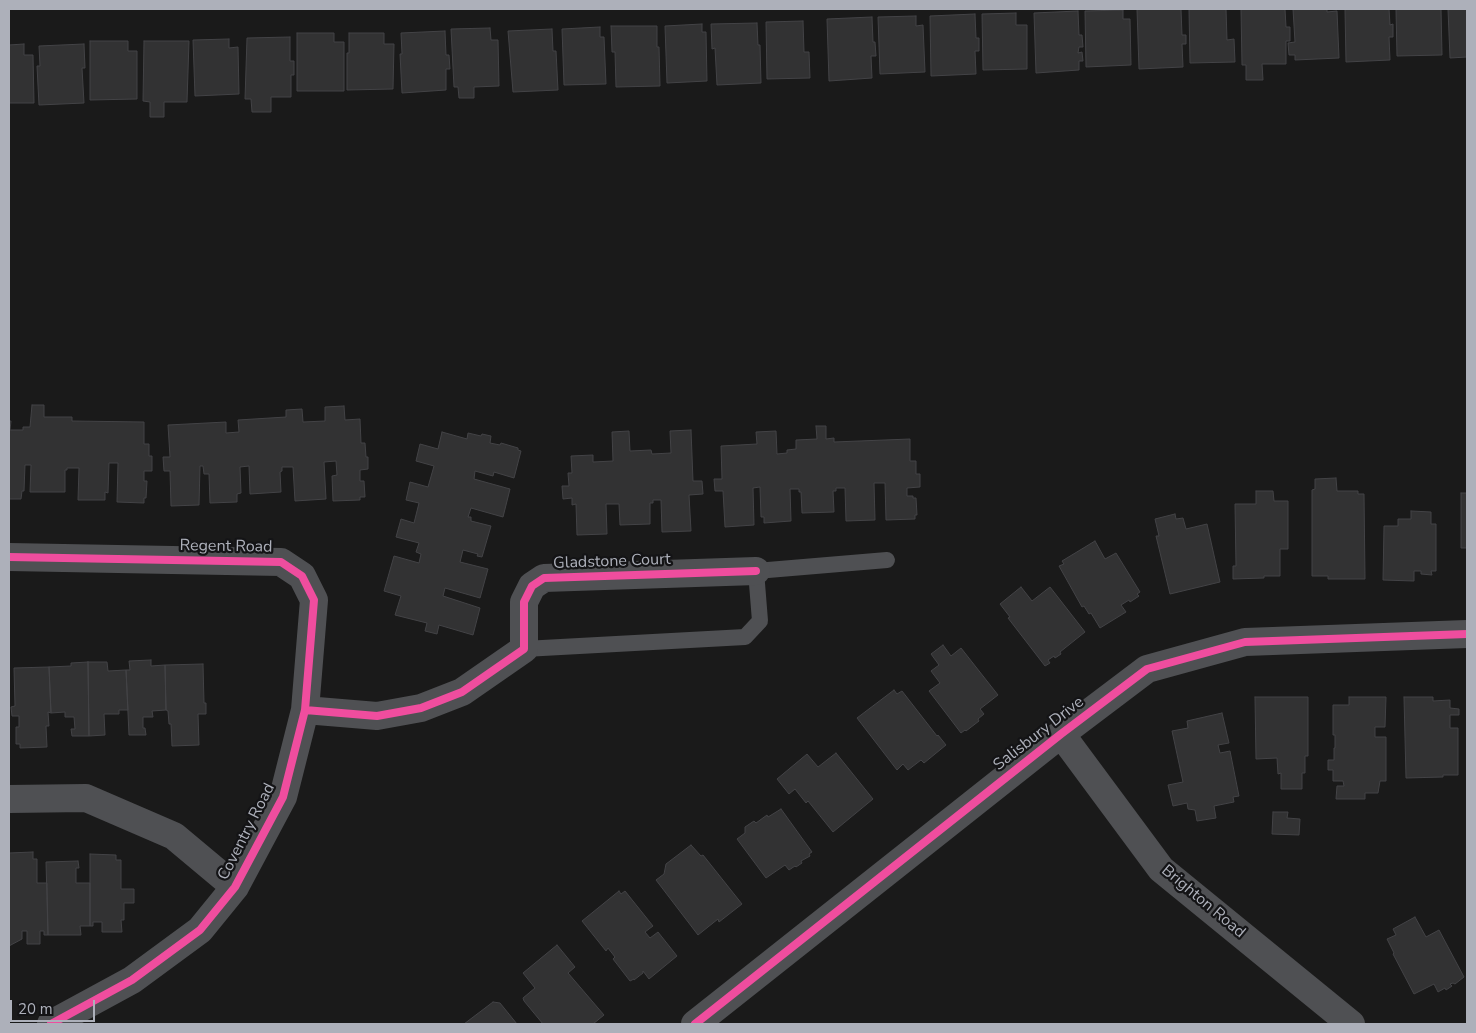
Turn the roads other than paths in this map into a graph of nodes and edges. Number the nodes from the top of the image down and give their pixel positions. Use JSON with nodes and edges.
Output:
{"nodes":[{"id":1,"x":9,"y":557,"type":"edge"},
{"id":2,"x":887,"y":560,"type":"dead end"},
{"id":3,"x":756,"y":571,"type":"junction"},
{"id":4,"x":1467,"y":634,"type":"edge"},
{"id":5,"x":524,"y":649,"type":"junction"},
{"id":6,"x":306,"y":710,"type":"junction"},
{"id":7,"x":1061,"y":734,"type":"junction"},
{"id":8,"x":9,"y":799,"type":"edge"},
{"id":9,"x":235,"y":887,"type":"junction"},
{"id":10,"x":51,"y":1024,"type":"edge"},
{"id":11,"x":696,"y":1024,"type":"edge"},
{"id":12,"x":1351,"y":1024,"type":"edge"}],
"edges":[{"from":1,"to":6,"type":"street","name":"Regent Road"},
{"from":2,"to":3,"type":"lane"},
{"from":3,"to":5,"type":"street","name":"Gladstone Court"},
{"from":3,"to":5,"type":"lane"},
{"from":4,"to":7,"type":"street","name":"Salisbury Drive"},
{"from":5,"to":6,"type":"street"},
{"from":6,"to":9,"type":"street","name":"Coventry Road"},
{"from":7,"to":11,"type":"street","name":"Salisbury Drive"},
{"from":7,"to":12,"type":"street","name":"Brighton Road"},
{"from":8,"to":9,"type":"street"},
{"from":9,"to":10,"type":"street","name":"Coventry Road"}]}
